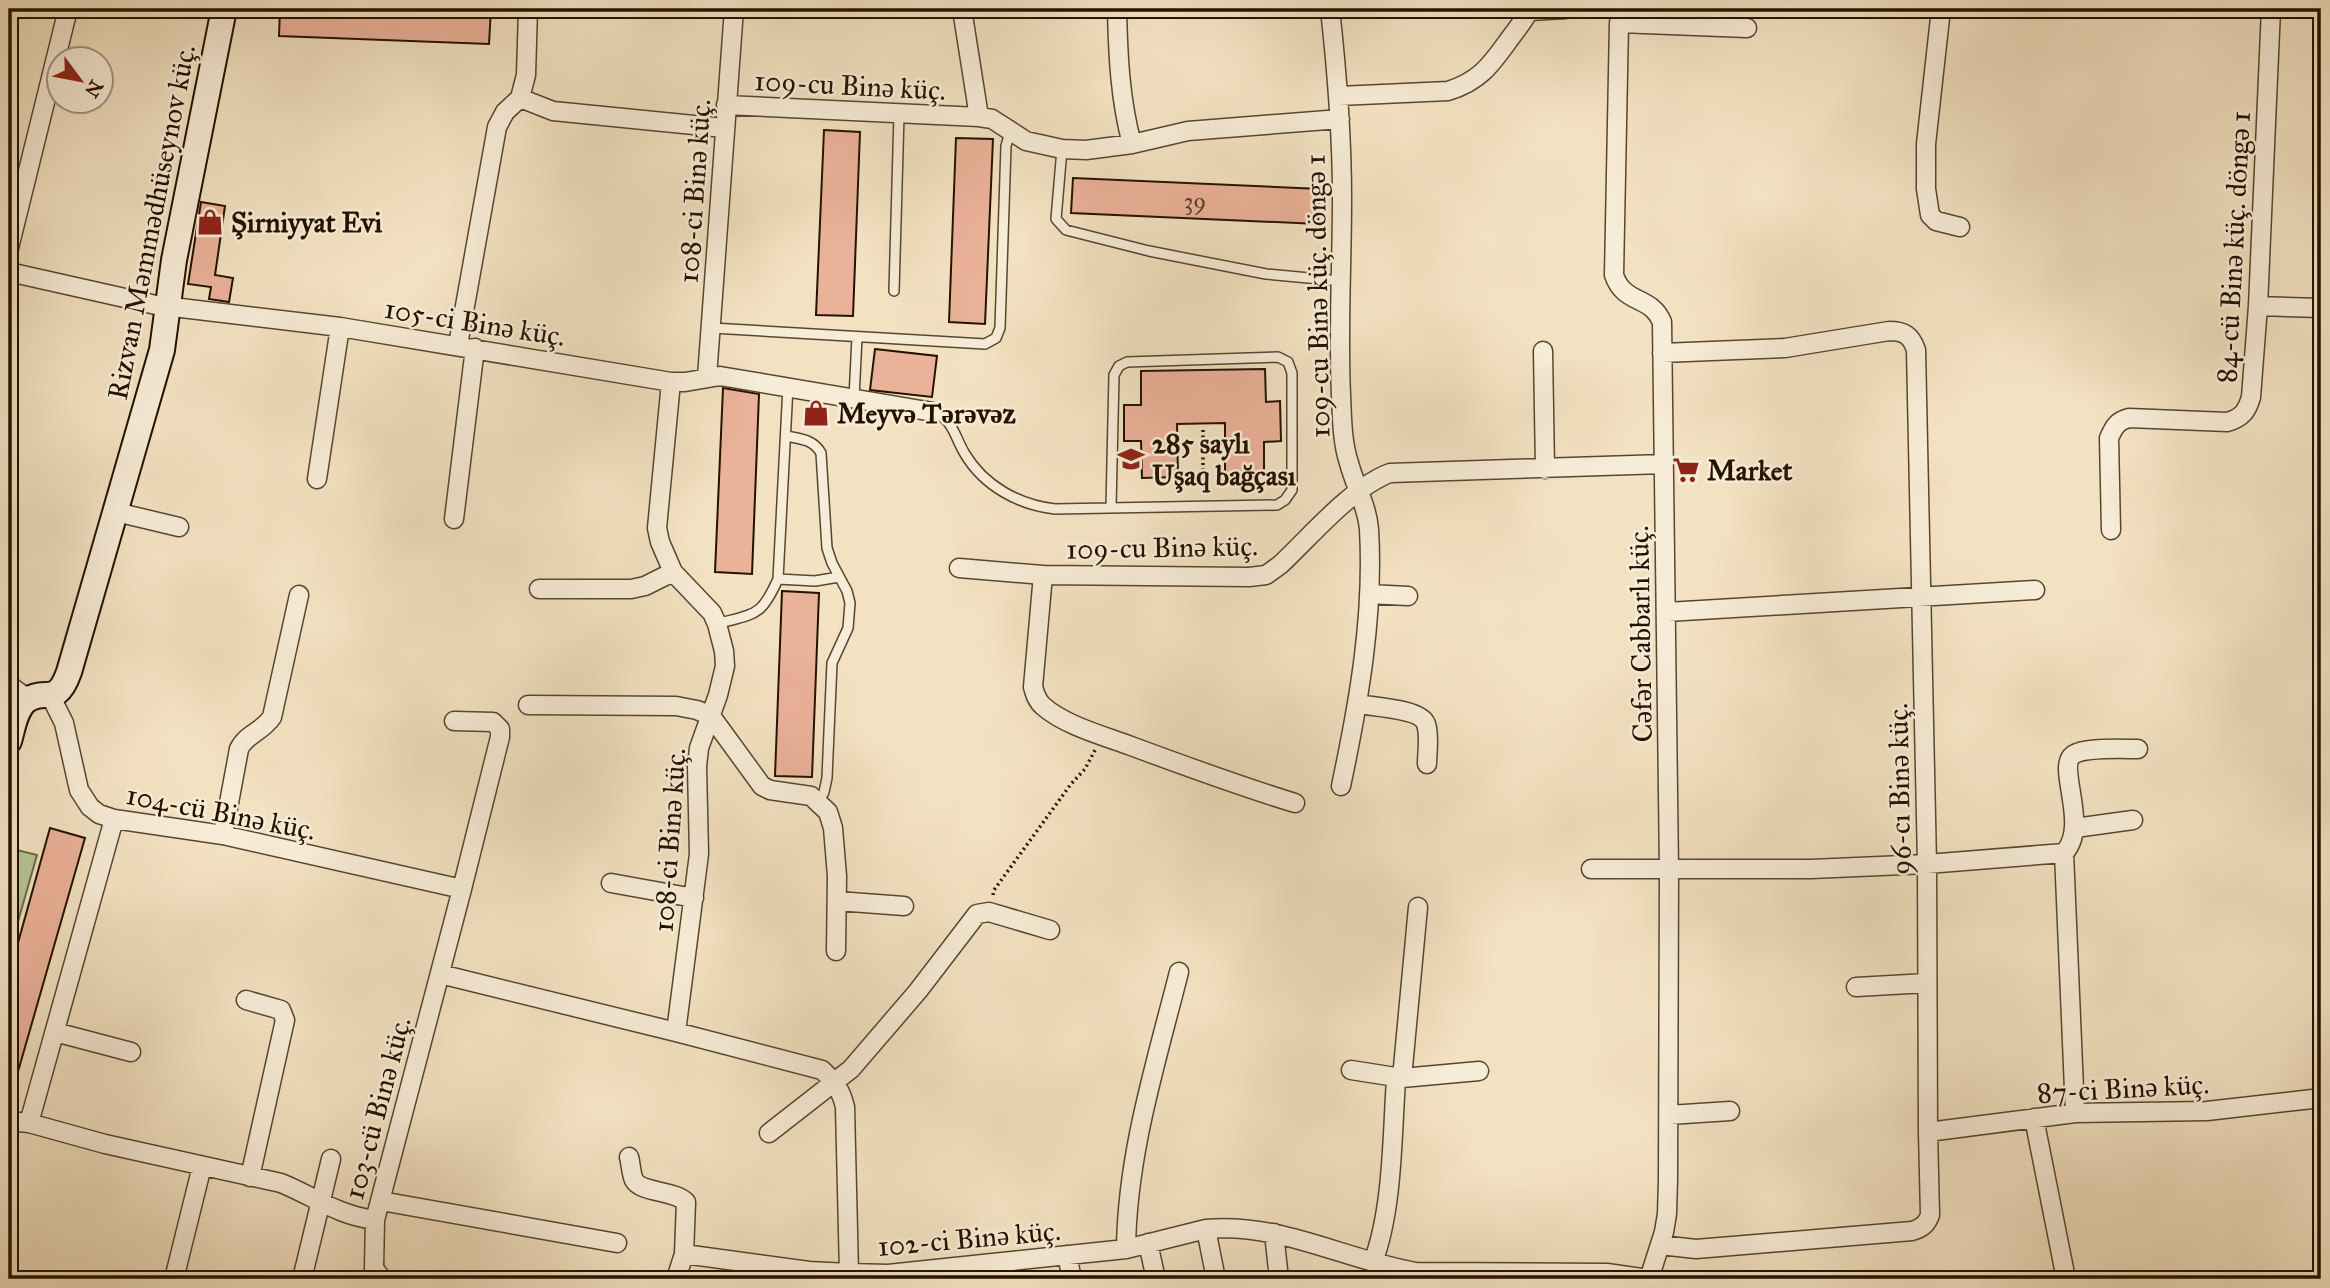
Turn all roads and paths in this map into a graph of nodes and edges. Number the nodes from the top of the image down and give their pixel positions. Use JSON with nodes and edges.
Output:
{"nodes":[{"id":1,"x":68,"y":9,"type":"edge"},
{"id":2,"x":224,"y":9,"type":"edge"},
{"id":3,"x":528,"y":9,"type":"edge"},
{"id":4,"x":734,"y":9,"type":"edge"},
{"id":5,"x":962,"y":9,"type":"edge"},
{"id":6,"x":1117,"y":9,"type":"edge"},
{"id":7,"x":1330,"y":9,"type":"edge"},
{"id":8,"x":1566,"y":9,"type":"edge"},
{"id":9,"x":1941,"y":9,"type":"edge"},
{"id":10,"x":2271,"y":9,"type":"edge"},
{"id":11,"x":1530,"y":10,"type":"edge"},
{"id":12,"x":1620,"y":16,"type":"edge"},
{"id":13,"x":1746,"y":28,"type":"dead end"},
{"id":14,"x":1339,"y":96,"type":"junction"},
{"id":15,"x":520,"y":98,"type":"junction"},
{"id":16,"x":726,"y":105,"type":"junction"},
{"id":17,"x":900,"y":115,"type":"junction"},
{"id":18,"x":979,"y":117,"type":"junction"},
{"id":19,"x":1340,"y":119,"type":"junction"},
{"id":20,"x":724,"y":128,"type":"junction"},
{"id":21,"x":1010,"y":132,"type":"junction"},
{"id":22,"x":1132,"y":144,"type":"junction"},
{"id":23,"x":1062,"y":149,"type":"junction"},
{"id":24,"x":1960,"y":227,"type":"dead end"},
{"id":25,"x":9,"y":248,"type":"edge"},
{"id":26,"x":9,"y":272,"type":"edge"},
{"id":27,"x":1341,"y":281,"type":"junction"},
{"id":28,"x":894,"y":291,"type":"dead end"},
{"id":29,"x":2258,"y":306,"type":"junction"},
{"id":30,"x":169,"y":307,"type":"junction"},
{"id":31,"x":2321,"y":308,"type":"edge"},
{"id":32,"x":340,"y":327,"type":"junction"},
{"id":33,"x":712,"y":328,"type":"junction"},
{"id":34,"x":858,"y":337,"type":"junction"},
{"id":35,"x":467,"y":347,"type":"junction"},
{"id":36,"x":1543,"y":351,"type":"dead end"},
{"id":37,"x":1662,"y":353,"type":"junction"},
{"id":38,"x":707,"y":377,"type":"junction"},
{"id":39,"x":671,"y":382,"type":"junction"},
{"id":40,"x":788,"y":386,"type":"junction"},
{"id":41,"x":854,"y":398,"type":"junction"},
{"id":42,"x":933,"y":412,"type":"joint"},
{"id":43,"x":1203,"y":430,"type":"dead end"},
{"id":44,"x":786,"y":436,"type":"junction"},
{"id":45,"x":1664,"y":464,"type":"junction"},
{"id":46,"x":1545,"y":468,"type":"junction"},
{"id":47,"x":317,"y":479,"type":"dead end"},
{"id":48,"x":1359,"y":490,"type":"junction"},
{"id":49,"x":1203,"y":505,"type":"junction"},
{"id":50,"x":1111,"y":507,"type":"junction"},
{"id":51,"x":117,"y":512,"type":"junction"},
{"id":52,"x":454,"y":519,"type":"dead end"},
{"id":53,"x":179,"y":527,"type":"dead end"},
{"id":54,"x":2110,"y":530,"type":"dead end"},
{"id":55,"x":959,"y":568,"type":"dead end"},
{"id":56,"x":673,"y":572,"type":"junction"},
{"id":57,"x":1043,"y":575,"type":"junction"},
{"id":58,"x":839,"y":577,"type":"junction"},
{"id":59,"x":778,"y":579,"type":"junction"},
{"id":60,"x":539,"y":589,"type":"dead end"},
{"id":61,"x":2035,"y":590,"type":"dead end"},
{"id":62,"x":1369,"y":594,"type":"junction"},
{"id":63,"x":299,"y":595,"type":"dead end"},
{"id":64,"x":1408,"y":596,"type":"dead end"},
{"id":65,"x":1921,"y":597,"type":"junction"},
{"id":66,"x":1667,"y":612,"type":"junction"},
{"id":67,"x":718,"y":624,"type":"junction"},
{"id":68,"x":29,"y":693,"type":"edge"},
{"id":69,"x":1358,"y":704,"type":"junction"},
{"id":70,"x":528,"y":705,"type":"dead end"},
{"id":71,"x":711,"y":716,"type":"junction"},
{"id":72,"x":454,"y":721,"type":"dead end"},
{"id":73,"x":1102,"y":736,"type":"junction"},
{"id":74,"x":9,"y":741,"type":"edge"},
{"id":75,"x":2138,"y":748,"type":"dead end"},
{"id":76,"x":1427,"y":764,"type":"dead end"},
{"id":77,"x":1342,"y":786,"type":"dead end"},
{"id":78,"x":819,"y":801,"type":"junction"},
{"id":79,"x":1295,"y":803,"type":"dead end"},
{"id":80,"x":114,"y":818,"type":"junction"},
{"id":81,"x":2133,"y":820,"type":"dead end"},
{"id":82,"x":2075,"y":828,"type":"junction"},
{"id":83,"x":223,"y":835,"type":"junction"},
{"id":84,"x":2064,"y":853,"type":"junction"},
{"id":85,"x":1927,"y":864,"type":"junction"},
{"id":86,"x":1591,"y":869,"type":"dead end"},
{"id":87,"x":1669,"y":871,"type":"junction"},
{"id":88,"x":611,"y":883,"type":"dead end"},
{"id":89,"x":462,"y":889,"type":"junction"},
{"id":90,"x":694,"y":898,"type":"junction"},
{"id":91,"x":838,"y":901,"type":"junction"},
{"id":92,"x":904,"y":906,"type":"dead end"},
{"id":93,"x":1418,"y":907,"type":"dead end"},
{"id":94,"x":989,"y":912,"type":"junction"},
{"id":95,"x":1049,"y":930,"type":"dead end"},
{"id":96,"x":836,"y":951,"type":"dead end"},
{"id":97,"x":1179,"y":972,"type":"dead end"},
{"id":98,"x":440,"y":974,"type":"junction"},
{"id":99,"x":1927,"y":983,"type":"junction"},
{"id":100,"x":1856,"y":987,"type":"dead end"},
{"id":101,"x":246,"y":1000,"type":"dead end"},
{"id":102,"x":55,"y":1032,"type":"junction"},
{"id":103,"x":676,"y":1032,"type":"junction"},
{"id":104,"x":131,"y":1052,"type":"dead end"},
{"id":105,"x":1351,"y":1070,"type":"dead end"},
{"id":106,"x":1479,"y":1071,"type":"dead end"},
{"id":107,"x":1402,"y":1078,"type":"junction"},
{"id":108,"x":836,"y":1082,"type":"junction"},
{"id":109,"x":2321,"y":1098,"type":"edge"},
{"id":110,"x":1730,"y":1111,"type":"dead end"},
{"id":111,"x":2075,"y":1113,"type":"junction"},
{"id":112,"x":1669,"y":1115,"type":"junction"},
{"id":113,"x":2034,"y":1118,"type":"junction"},
{"id":114,"x":9,"y":1121,"type":"edge"},
{"id":115,"x":29,"y":1123,"type":"junction"},
{"id":116,"x":1927,"y":1132,"type":"junction"},
{"id":117,"x":769,"y":1133,"type":"dead end"},
{"id":118,"x":629,"y":1157,"type":"dead end"},
{"id":119,"x":331,"y":1159,"type":"dead end"},
{"id":120,"x":202,"y":1166,"type":"junction"},
{"id":121,"x":250,"y":1177,"type":"junction"},
{"id":122,"x":320,"y":1201,"type":"junction"},
{"id":123,"x":381,"y":1201,"type":"junction"},
{"id":124,"x":375,"y":1220,"type":"junction"},
{"id":125,"x":1206,"y":1229,"type":"junction"},
{"id":126,"x":1274,"y":1233,"type":"junction"},
{"id":127,"x":617,"y":1243,"type":"dead end"},
{"id":128,"x":1148,"y":1243,"type":"junction"},
{"id":129,"x":1660,"y":1245,"type":"junction"},
{"id":130,"x":1126,"y":1249,"type":"junction"},
{"id":131,"x":684,"y":1254,"type":"junction"},
{"id":132,"x":1067,"y":1255,"type":"junction"},
{"id":133,"x":1373,"y":1262,"type":"junction"},
{"id":134,"x":849,"y":1273,"type":"junction"},
{"id":135,"x":918,"y":1275,"type":"edge"},
{"id":136,"x":174,"y":1279,"type":"edge"},
{"id":137,"x":302,"y":1279,"type":"edge"},
{"id":138,"x":382,"y":1279,"type":"edge"},
{"id":139,"x":676,"y":1279,"type":"edge"},
{"id":140,"x":1072,"y":1279,"type":"edge"},
{"id":141,"x":1156,"y":1279,"type":"edge"},
{"id":142,"x":1216,"y":1279,"type":"edge"},
{"id":143,"x":1279,"y":1279,"type":"edge"},
{"id":144,"x":1649,"y":1279,"type":"edge"},
{"id":145,"x":2066,"y":1279,"type":"edge"}],
"edges":[{"from":1,"to":25,"type":"street"},
{"from":2,"to":30,"type":"street","name":"Rizvan Məmmədhüseynov küç."},
{"from":3,"to":15,"type":"street"},
{"from":4,"to":16,"type":"street","name":"108-ci Binə küç."},
{"from":5,"to":18,"type":"street"},
{"from":6,"to":22,"type":"street"},
{"from":7,"to":14,"type":"street","name":"109-cu Binə küç. döngə 1"},
{"from":8,"to":11,"type":"street"},
{"from":9,"to":24,"type":"street"},
{"from":10,"to":29,"type":"street","name":"84-cü Binə küç. döngə 1"},
{"from":11,"to":14,"type":"street"},
{"from":12,"to":13,"type":"street"},
{"from":12,"to":37,"type":"street","name":"Cəfər Cabbarlı küç."},
{"from":14,"to":19,"type":"street","name":"109-cu Binə küç. döngə 1"},
{"from":15,"to":20,"type":"street"},
{"from":15,"to":35,"type":"street"},
{"from":16,"to":17,"type":"street","name":"109-cu Binə küç."},
{"from":16,"to":20,"type":"street","name":"108-ci Binə küç."},
{"from":17,"to":18,"type":"street","name":"109-cu Binə küç."},
{"from":17,"to":28,"type":"lane"},
{"from":18,"to":21,"type":"street","name":"109-cu Binə küç."},
{"from":19,"to":22,"type":"street","name":"109-cu Binə küç."},
{"from":19,"to":27,"type":"street","name":"109-cu Binə küç. döngə 1"},
{"from":20,"to":33,"type":"street","name":"108-ci Binə küç."},
{"from":21,"to":23,"type":"street","name":"109-cu Binə küç."},
{"from":21,"to":34,"type":"lane"},
{"from":22,"to":23,"type":"street","name":"109-cu Binə küç."},
{"from":23,"to":27,"type":"lane"},
{"from":26,"to":30,"type":"street","name":"105-ci Binə küç."},
{"from":27,"to":48,"type":"street","name":"109-cu Binə küç. döngə 1"},
{"from":29,"to":31,"type":"street"},
{"from":29,"to":54,"type":"street","name":"84-cü Binə küç. döngə 1"},
{"from":30,"to":32,"type":"street","name":"105-ci Binə küç."},
{"from":30,"to":51,"type":"street","name":"Rizvan Məmmədhüseynov küç."},
{"from":32,"to":35,"type":"street","name":"105-ci Binə küç."},
{"from":32,"to":47,"type":"street"},
{"from":33,"to":34,"type":"lane"},
{"from":33,"to":38,"type":"street","name":"108-ci Binə küç."},
{"from":34,"to":41,"type":"lane"},
{"from":35,"to":39,"type":"street","name":"105-ci Binə küç."},
{"from":35,"to":52,"type":"street"},
{"from":36,"to":46,"type":"street"},
{"from":37,"to":45,"type":"street","name":"Cəfər Cabbarlı küç."},
{"from":37,"to":65,"type":"street","name":"96-cı Binə küç."},
{"from":38,"to":39,"type":"street","name":"105-ci Binə küç."},
{"from":38,"to":40,"type":"street","name":"105-ci Binə küç."},
{"from":39,"to":56,"type":"street","name":"108-ci Binə küç."},
{"from":40,"to":41,"type":"street","name":"105-ci Binə küç."},
{"from":40,"to":44,"type":"lane"},
{"from":41,"to":42,"type":"street","name":"105-ci Binə küç."},
{"from":42,"to":50,"type":"lane"},
{"from":43,"to":49,"type":"path"},
{"from":44,"to":58,"type":"lane"},
{"from":44,"to":59,"type":"lane"},
{"from":45,"to":46,"type":"street","name":"109-cu Binə küç."},
{"from":45,"to":66,"type":"street","name":"Cəfər Cabbarlı küç."},
{"from":46,"to":48,"type":"street","name":"109-cu Binə küç."},
{"from":48,"to":57,"type":"street","name":"109-cu Binə küç."},
{"from":48,"to":62,"type":"street","name":"109-cu Binə küç. döngə 1"},
{"from":49,"to":50,"type":"lane"},
{"from":49,"to":50,"type":"lane"},
{"from":51,"to":53,"type":"street"},
{"from":51,"to":68,"type":"street","name":"Rizvan Məmmədhüseynov küç."},
{"from":55,"to":57,"type":"street","name":"109-cu Binə küç."},
{"from":56,"to":60,"type":"street"},
{"from":56,"to":67,"type":"street","name":"108-ci Binə küç."},
{"from":57,"to":73,"type":"street"},
{"from":58,"to":59,"type":"lane"},
{"from":58,"to":78,"type":"lane"},
{"from":59,"to":67,"type":"lane"},
{"from":61,"to":65,"type":"street"},
{"from":62,"to":64,"type":"street"},
{"from":62,"to":69,"type":"street","name":"109-cu Binə küç. döngə 1"},
{"from":63,"to":83,"type":"street"},
{"from":65,"to":66,"type":"street"},
{"from":65,"to":85,"type":"street","name":"96-cı Binə küç."},
{"from":66,"to":87,"type":"street","name":"Cəfər Cabbarlı küç."},
{"from":67,"to":71,"type":"street","name":"108-ci Binə küç."},
{"from":68,"to":74,"type":"street","name":"Rizvan Məmmədhüseynov küç."},
{"from":68,"to":80,"type":"street","name":"104-cü Binə küç."},
{"from":69,"to":76,"type":"street"},
{"from":69,"to":77,"type":"street","name":"109-cu Binə küç. döngə 1"},
{"from":70,"to":71,"type":"street"},
{"from":71,"to":78,"type":"street"},
{"from":71,"to":90,"type":"street","name":"108-ci Binə küç."},
{"from":72,"to":89,"type":"street","name":"103-cü Binə küç."},
{"from":73,"to":79,"type":"street"},
{"from":73,"to":94,"type":"path"},
{"from":75,"to":82,"type":"street"},
{"from":78,"to":91,"type":"street"},
{"from":80,"to":83,"type":"street","name":"104-cü Binə küç."},
{"from":80,"to":102,"type":"street"},
{"from":81,"to":82,"type":"street"},
{"from":82,"to":84,"type":"street"},
{"from":83,"to":89,"type":"street","name":"104-cü Binə küç."},
{"from":84,"to":85,"type":"street"},
{"from":84,"to":111,"type":"street"},
{"from":85,"to":87,"type":"street"},
{"from":85,"to":99,"type":"street","name":"96-cı Binə küç."},
{"from":86,"to":87,"type":"street"},
{"from":87,"to":112,"type":"street","name":"Cəfər Cabbarlı küç."},
{"from":88,"to":90,"type":"street"},
{"from":89,"to":98,"type":"street","name":"103-cü Binə küç."},
{"from":90,"to":103,"type":"street","name":"108-ci Binə küç."},
{"from":91,"to":92,"type":"street"},
{"from":91,"to":96,"type":"street"},
{"from":93,"to":107,"type":"street"},
{"from":94,"to":95,"type":"street"},
{"from":94,"to":108,"type":"street"},
{"from":97,"to":130,"type":"street"},
{"from":98,"to":103,"type":"street"},
{"from":98,"to":123,"type":"street","name":"103-cü Binə küç."},
{"from":99,"to":100,"type":"street"},
{"from":99,"to":116,"type":"street","name":"96-cı Binə küç."},
{"from":101,"to":121,"type":"street"},
{"from":102,"to":104,"type":"street"},
{"from":102,"to":115,"type":"street"},
{"from":103,"to":108,"type":"street"},
{"from":105,"to":107,"type":"street"},
{"from":106,"to":107,"type":"street"},
{"from":107,"to":133,"type":"street"},
{"from":108,"to":117,"type":"street"},
{"from":108,"to":134,"type":"street","name":"102-ci Binə küç."},
{"from":109,"to":111,"type":"street","name":"87-ci Binə küç."},
{"from":110,"to":112,"type":"street"},
{"from":111,"to":113,"type":"street","name":"87-ci Binə küç."},
{"from":112,"to":129,"type":"street","name":"Cəfər Cabbarlı küç."},
{"from":113,"to":116,"type":"street","name":"87-ci Binə küç."},
{"from":113,"to":145,"type":"street"},
{"from":114,"to":115,"type":"street","name":"103-cü Binə küç."},
{"from":115,"to":120,"type":"street","name":"103-cü Binə küç."},
{"from":116,"to":129,"type":"street","name":"96-cı Binə küç."},
{"from":118,"to":131,"type":"street"},
{"from":119,"to":122,"type":"street"},
{"from":120,"to":121,"type":"street","name":"103-cü Binə küç."},
{"from":120,"to":136,"type":"street"},
{"from":121,"to":122,"type":"street","name":"103-cü Binə küç."},
{"from":122,"to":124,"type":"street","name":"103-cü Binə küç."},
{"from":122,"to":137,"type":"street"},
{"from":123,"to":124,"type":"street","name":"103-cü Binə küç."},
{"from":123,"to":127,"type":"street"},
{"from":124,"to":138,"type":"street"},
{"from":125,"to":126,"type":"street","name":"102-ci Binə küç."},
{"from":125,"to":128,"type":"street","name":"102-ci Binə küç."},
{"from":125,"to":142,"type":"street"},
{"from":126,"to":133,"type":"street","name":"102-ci Binə küç."},
{"from":126,"to":143,"type":"street"},
{"from":128,"to":130,"type":"street","name":"102-ci Binə küç."},
{"from":128,"to":141,"type":"street"},
{"from":129,"to":144,"type":"street","name":"Cəfər Cabbarlı küç."},
{"from":130,"to":132,"type":"street","name":"102-ci Binə küç."},
{"from":131,"to":134,"type":"street"},
{"from":131,"to":139,"type":"street"},
{"from":132,"to":135,"type":"street","name":"102-ci Binə küç."},
{"from":132,"to":140,"type":"street"},
{"from":133,"to":144,"type":"street","name":"102-ci Binə küç."},
{"from":134,"to":135,"type":"street","name":"102-ci Binə küç."}]}
